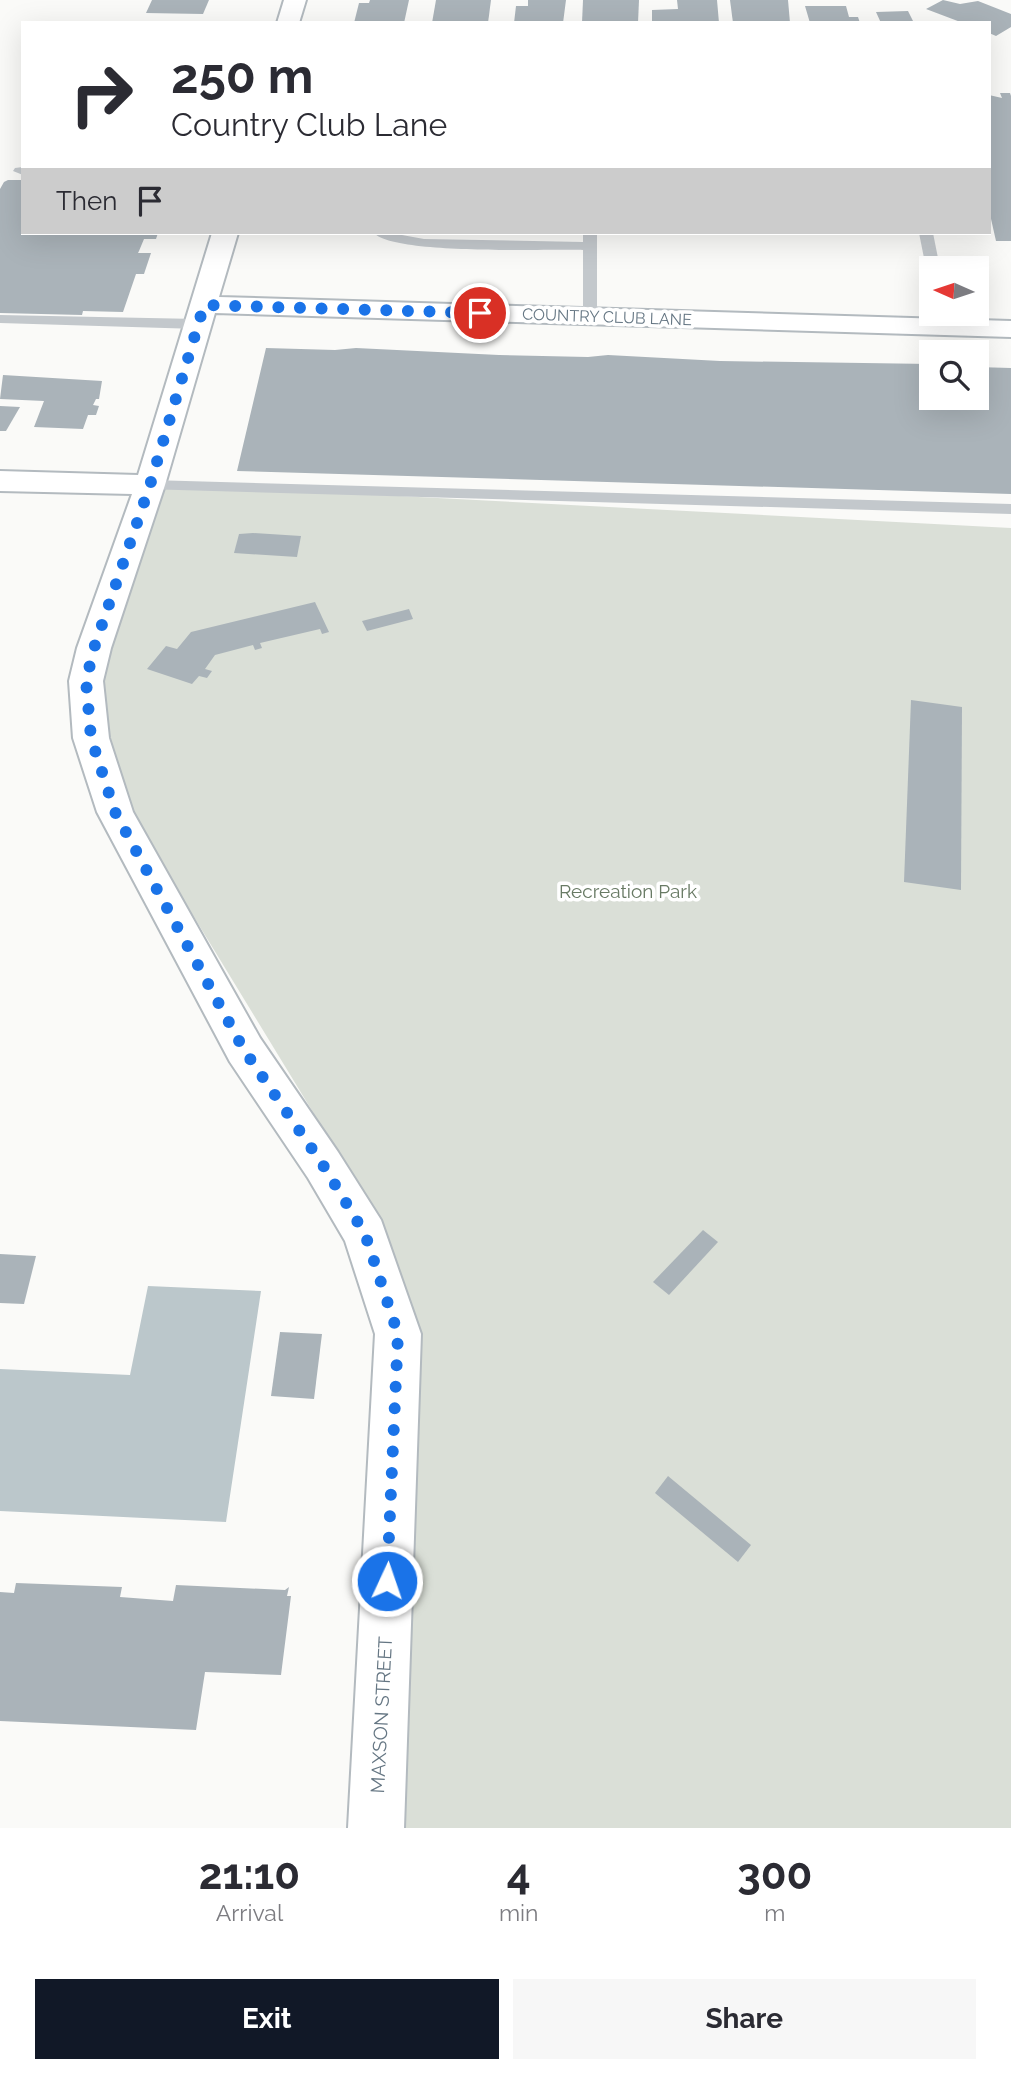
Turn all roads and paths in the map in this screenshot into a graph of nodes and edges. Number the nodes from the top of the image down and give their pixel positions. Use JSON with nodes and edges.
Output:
{"nodes":[{"id":1,"x":295,"y":0,"type":"edge"},
{"id":2,"x":289,"y":21,"type":"edge"},
{"id":3,"x":224,"y":235,"type":"edge"},
{"id":4,"x":390,"y":235,"type":"edge"},
{"id":5,"x":926,"y":235,"type":"edge"},
{"id":6,"x":590,"y":239,"type":"edge"},
{"id":7,"x":931,"y":256,"type":"edge"},
{"id":8,"x":201,"y":315,"type":"junction"},
{"id":9,"x":590,"y":316,"type":"junction"},
{"id":10,"x":0,"y":319,"type":"edge"},
{"id":11,"x":919,"y":320,"type":"edge"},
{"id":12,"x":989,"y":326,"type":"edge"},
{"id":13,"x":1011,"y":329,"type":"edge"},
{"id":14,"x":0,"y":481,"type":"edge"},
{"id":15,"x":150,"y":485,"type":"junction"},
{"id":16,"x":1011,"y":509,"type":"edge"},
{"id":17,"x":376,"y":1828,"type":"edge"}],
"edges":[{"from":1,"to":2,"type":"street"},
{"from":3,"to":8,"type":"street","name":"MAXSON STREET"},
{"from":4,"to":6,"type":"lane"},
{"from":5,"to":7,"type":"lane"},
{"from":6,"to":9,"type":"lane"},
{"from":8,"to":9,"type":"street","name":"COUNTRY CLUB LANE"},
{"from":8,"to":10,"type":"lane"},
{"from":8,"to":15,"type":"street","name":"MAXSON STREET"},
{"from":9,"to":11,"type":"street","name":"COUNTRY CLUB LANE"},
{"from":12,"to":13,"type":"street","name":"COUNTRY CLUB LANE"},
{"from":14,"to":15,"type":"street"},
{"from":15,"to":16,"type":"lane"},
{"from":15,"to":17,"type":"street","name":"MAXSON STREET"}]}
